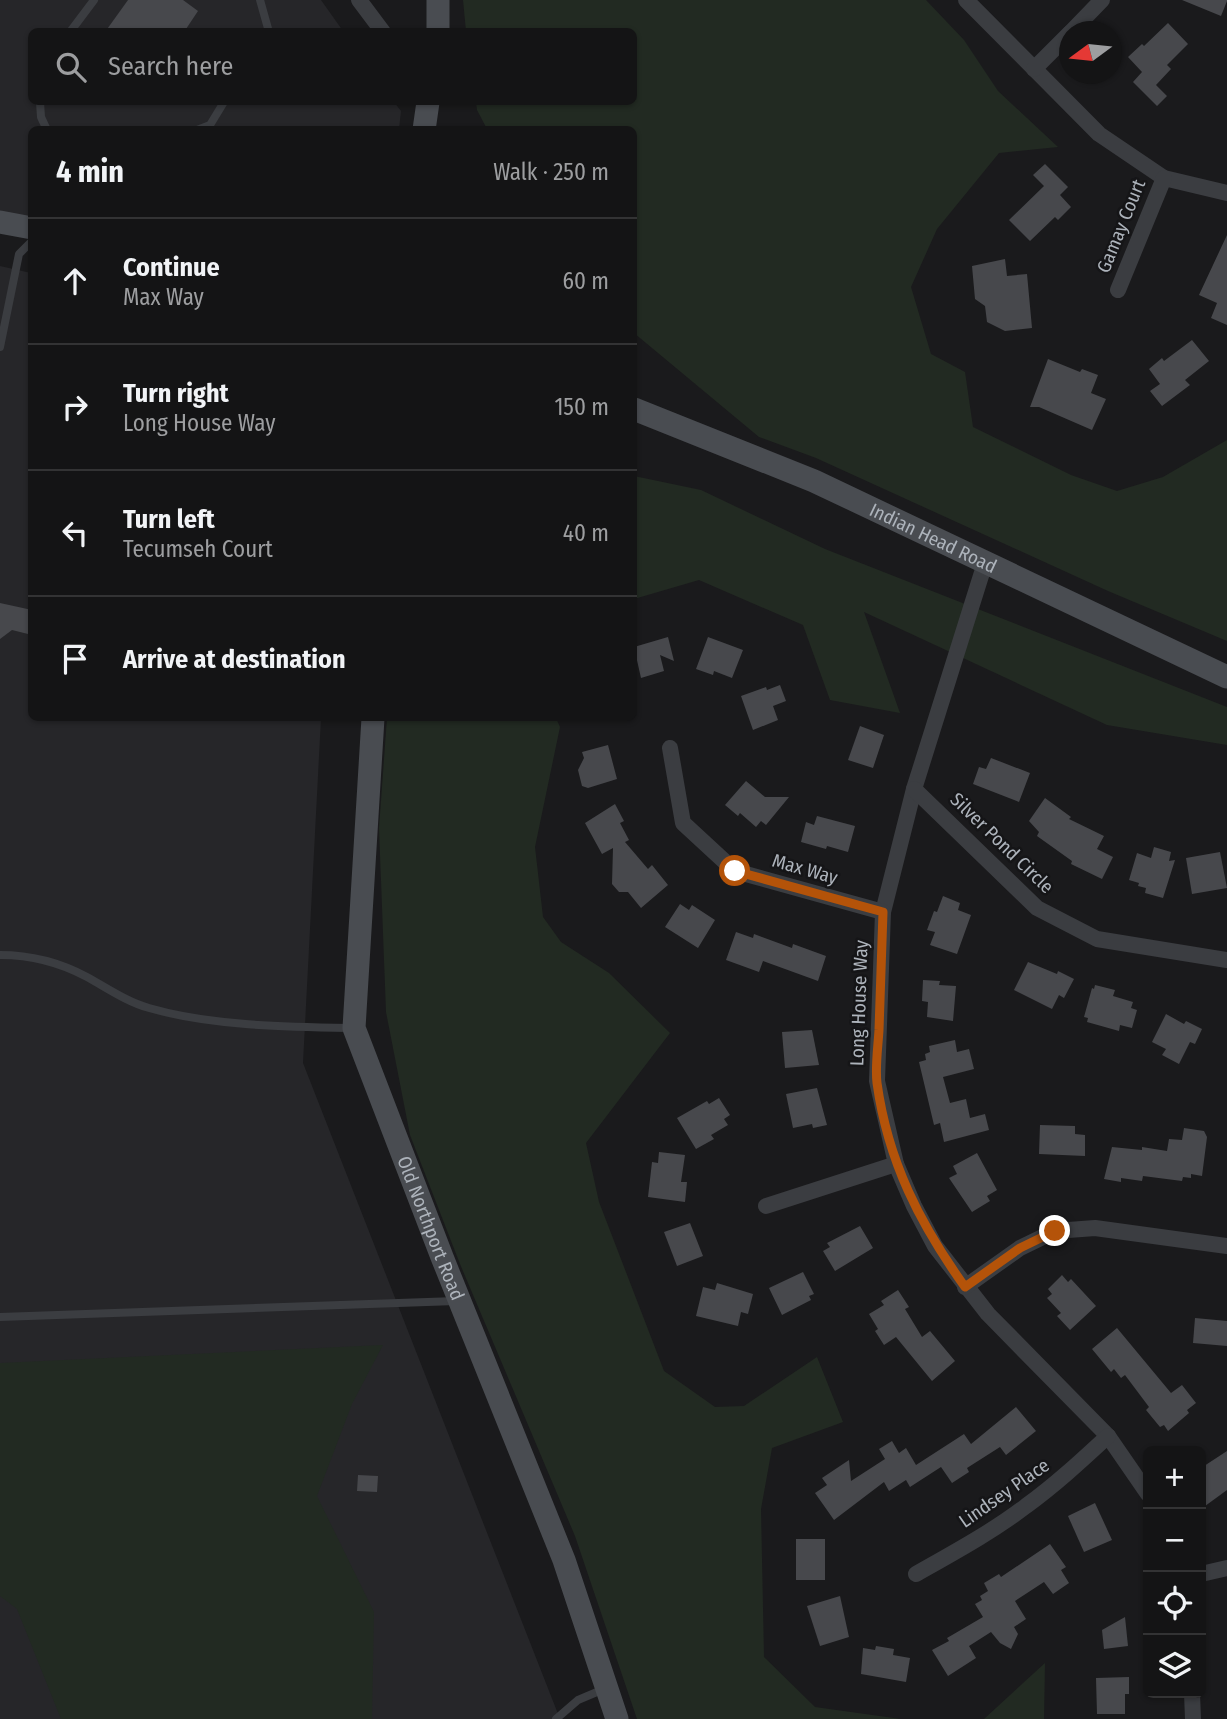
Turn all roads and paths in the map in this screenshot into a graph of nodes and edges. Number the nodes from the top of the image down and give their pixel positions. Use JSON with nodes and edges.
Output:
{"nodes":[{"id":1,"x":94,"y":0,"type":"edge"},
{"id":2,"x":260,"y":0,"type":"edge"},
{"id":3,"x":359,"y":0,"type":"edge"},
{"id":4,"x":438,"y":0,"type":"edge"},
{"id":5,"x":966,"y":0,"type":"edge"},
{"id":6,"x":1102,"y":0,"type":"edge"},
{"id":7,"x":1081,"y":21,"type":"edge"},
{"id":8,"x":73,"y":28,"type":"edge"},
{"id":9,"x":268,"y":28,"type":"edge"},
{"id":10,"x":380,"y":28,"type":"edge"},
{"id":11,"x":438,"y":28,"type":"edge"},
{"id":12,"x":1059,"y":43,"type":"edge"},
{"id":13,"x":1034,"y":69,"type":"junction"},
{"id":14,"x":40,"y":105,"type":"edge"},
{"id":15,"x":223,"y":105,"type":"edge"},
{"id":16,"x":428,"y":105,"type":"edge"},
{"id":17,"x":45,"y":126,"type":"edge"},
{"id":18,"x":207,"y":126,"type":"edge"},
{"id":19,"x":425,"y":126,"type":"edge"},
{"id":20,"x":1164,"y":178,"type":"junction"},
{"id":21,"x":1227,"y":193,"type":"edge"},
{"id":22,"x":0,"y":222,"type":"edge"},
{"id":23,"x":28,"y":227,"type":"edge"},
{"id":24,"x":28,"y":245,"type":"edge"},
{"id":25,"x":1118,"y":290,"type":"dead end"},
{"id":26,"x":0,"y":347,"type":"edge"},
{"id":27,"x":637,"y":410,"type":"edge"},
{"id":28,"x":985,"y":564,"type":"junction"},
{"id":29,"x":1227,"y":677,"type":"edge"},
{"id":30,"x":373,"y":721,"type":"edge"},
{"id":31,"x":670,"y":748,"type":"dead end"},
{"id":32,"x":914,"y":789,"type":"junction"},
{"id":33,"x":883,"y":912,"type":"junction"},
{"id":34,"x":0,"y":955,"type":"edge"},
{"id":35,"x":1227,"y":960,"type":"edge"},
{"id":36,"x":354,"y":1028,"type":"junction"},
{"id":37,"x":896,"y":1164,"type":"junction"},
{"id":38,"x":766,"y":1206,"type":"dead end"},
{"id":39,"x":1227,"y":1246,"type":"edge"},
{"id":40,"x":965,"y":1287,"type":"junction"},
{"id":41,"x":459,"y":1301,"type":"junction"},
{"id":42,"x":0,"y":1317,"type":"edge"},
{"id":43,"x":1108,"y":1436,"type":"junction"},
{"id":44,"x":1143,"y":1487,"type":"edge"},
{"id":45,"x":1227,"y":1568,"type":"edge"},
{"id":46,"x":1206,"y":1573,"type":"edge"},
{"id":47,"x":916,"y":1574,"type":"dead end"},
{"id":48,"x":606,"y":1688,"type":"junction"},
{"id":49,"x":1192,"y":1698,"type":"edge"},
{"id":50,"x":556,"y":1719,"type":"edge"},
{"id":51,"x":617,"y":1719,"type":"edge"},
{"id":52,"x":1193,"y":1719,"type":"edge"}],
"edges":[{"from":1,"to":8,"type":"lane"},
{"from":2,"to":9,"type":"lane"},
{"from":3,"to":10,"type":"street"},
{"from":4,"to":11,"type":"main road"},
{"from":5,"to":13,"type":"street"},
{"from":6,"to":7,"type":"street"},
{"from":12,"to":13,"type":"street"},
{"from":13,"to":20,"type":"street"},
{"from":14,"to":17,"type":"lane"},
{"from":15,"to":18,"type":"lane"},
{"from":16,"to":19,"type":"main road"},
{"from":20,"to":21,"type":"street"},
{"from":20,"to":25,"type":"street","name":"Gamay Court"},
{"from":22,"to":23,"type":"main road"},
{"from":24,"to":26,"type":"lane"},
{"from":27,"to":28,"type":"main road","name":"Indian Head Road"},
{"from":28,"to":29,"type":"main road","name":"Indian Head Road"},
{"from":28,"to":32,"type":"street","name":"Long House Way"},
{"from":30,"to":36,"type":"main road","name":"Old Northport Road"},
{"from":31,"to":33,"type":"street","name":"Max Way"},
{"from":32,"to":33,"type":"street","name":"Long House Way"},
{"from":32,"to":35,"type":"street","name":"Silver Pond Circle"},
{"from":33,"to":37,"type":"street","name":"Long House Way"},
{"from":34,"to":36,"type":"lane"},
{"from":36,"to":41,"type":"main road","name":"Old Northport Road"},
{"from":37,"to":38,"type":"street"},
{"from":37,"to":40,"type":"street","name":"Long House Way"},
{"from":39,"to":40,"type":"street"},
{"from":40,"to":43,"type":"street","name":"Long House Way"},
{"from":41,"to":42,"type":"lane"},
{"from":41,"to":48,"type":"main road","name":"Old Northport Road"},
{"from":43,"to":44,"type":"street","name":"Long House Way"},
{"from":43,"to":47,"type":"street","name":"Lindsey Place"},
{"from":45,"to":46,"type":"street"},
{"from":48,"to":50,"type":"lane"},
{"from":48,"to":51,"type":"main road","name":"Old Northport Road"},
{"from":49,"to":52,"type":"street"}]}
